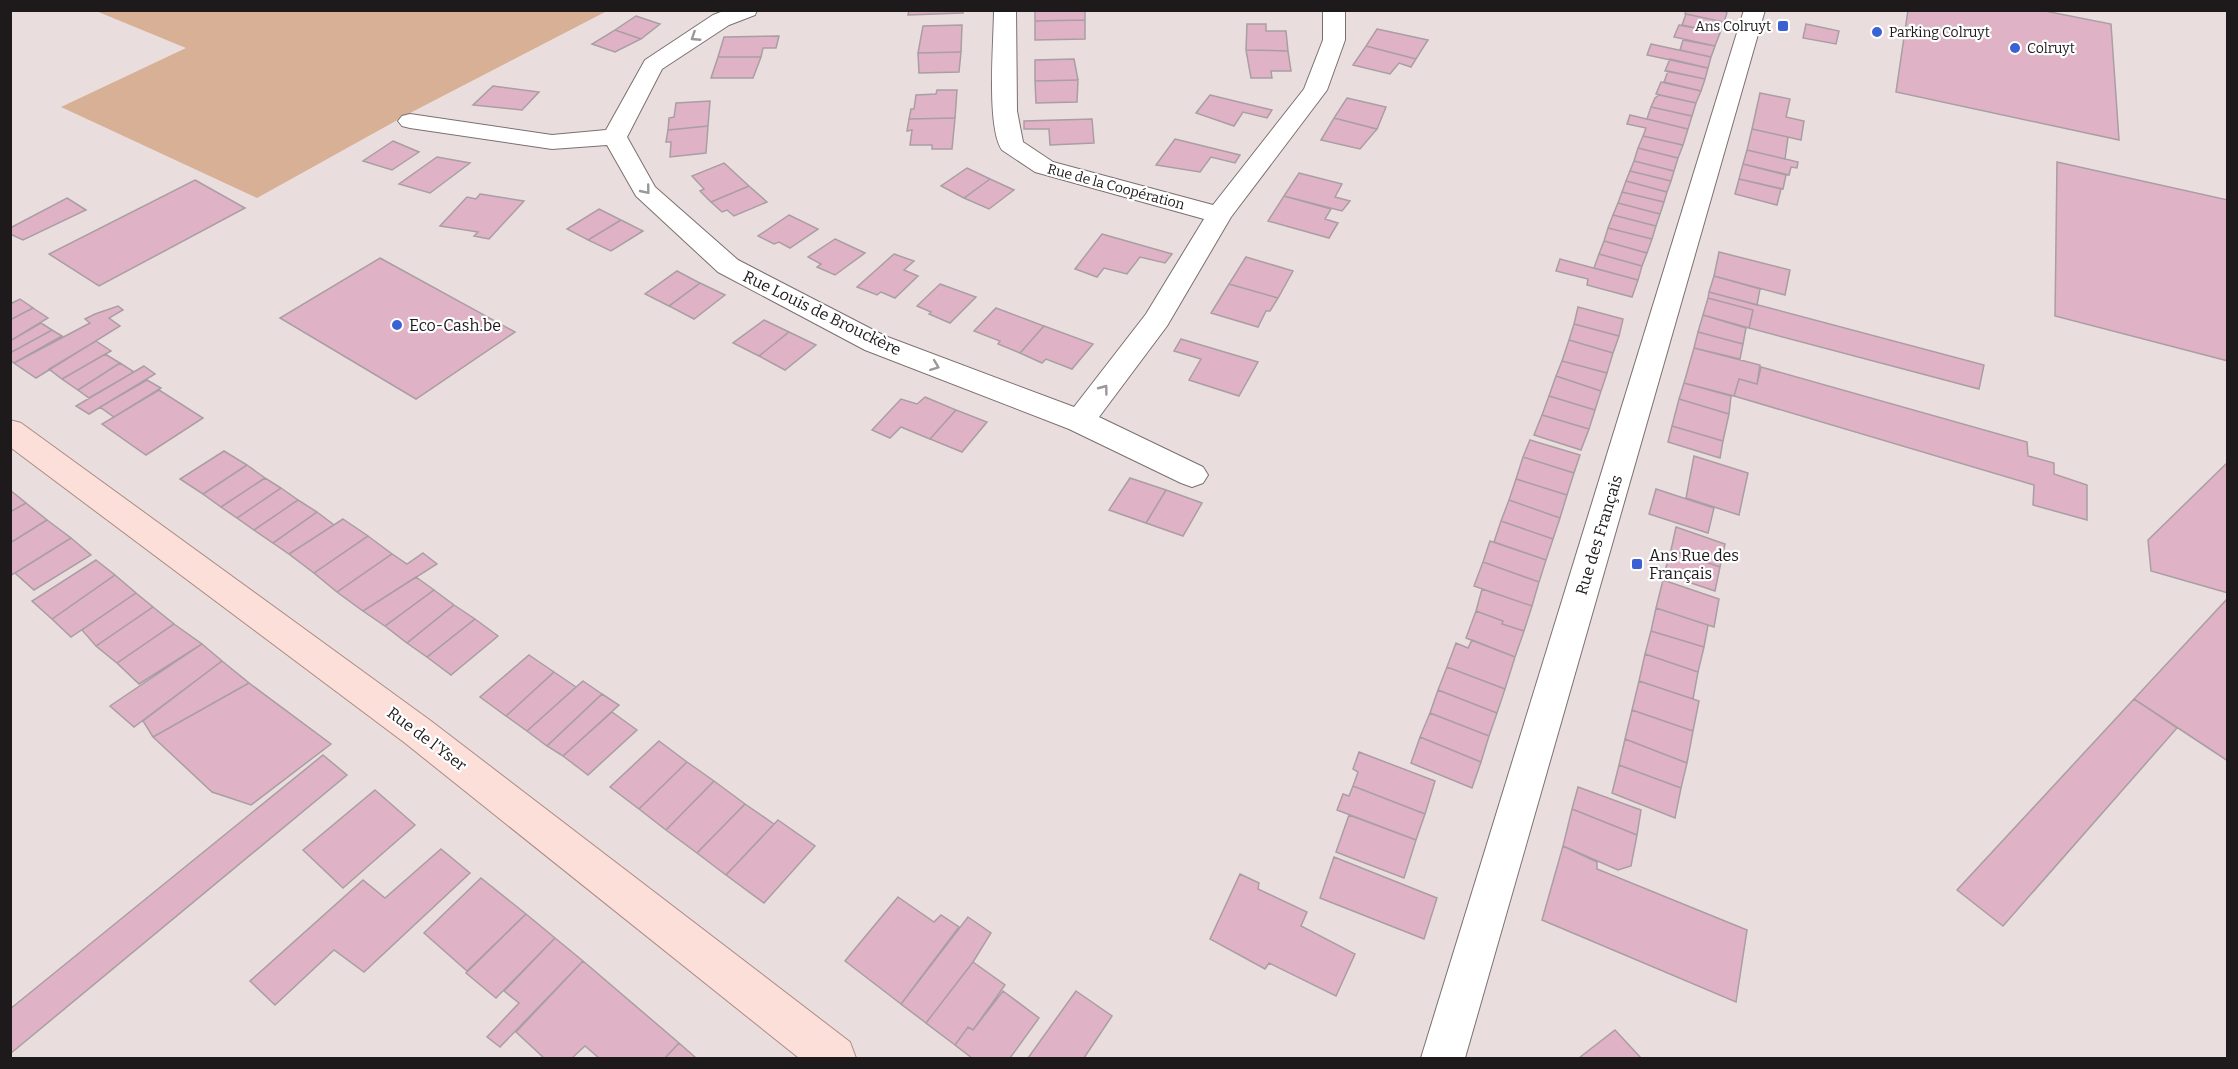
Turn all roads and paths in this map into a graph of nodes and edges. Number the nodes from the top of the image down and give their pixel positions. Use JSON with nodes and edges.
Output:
{"nodes":[{"id":1,"x":747,"y":10,"type":"edge"},
{"id":2,"x":1005,"y":10,"type":"edge"},
{"id":3,"x":1334,"y":10,"type":"edge"},
{"id":4,"x":1754,"y":10,"type":"edge"},
{"id":5,"x":410,"y":121,"type":"dead end"},
{"id":6,"x":615,"y":137,"type":"junction"},
{"id":7,"x":1219,"y":215,"type":"junction"},
{"id":8,"x":1080,"y":422,"type":"junction"},
{"id":9,"x":10,"y":431,"type":"edge"},
{"id":10,"x":1192,"y":475,"type":"dead end"},
{"id":11,"x":834,"y":1059,"type":"edge"},
{"id":12,"x":1443,"y":1059,"type":"edge"}],
"edges":[{"from":1,"to":6,"type":"street","one_way":true},
{"from":2,"to":7,"type":"street","name":"Rue de la Coopération"},
{"from":3,"to":7,"type":"street"},
{"from":4,"to":12,"type":"street","name":"Rue des Français"},
{"from":5,"to":6,"type":"street"},
{"from":6,"to":8,"type":"street","name":"Rue Louis de Brouckère","one_way":true},
{"from":8,"to":7,"type":"street","one_way":true},
{"from":8,"to":10,"type":"street","name":"Rue Louis de Brouckère"},
{"from":9,"to":11,"type":"main road","name":"Rue de l'Yser"}]}
